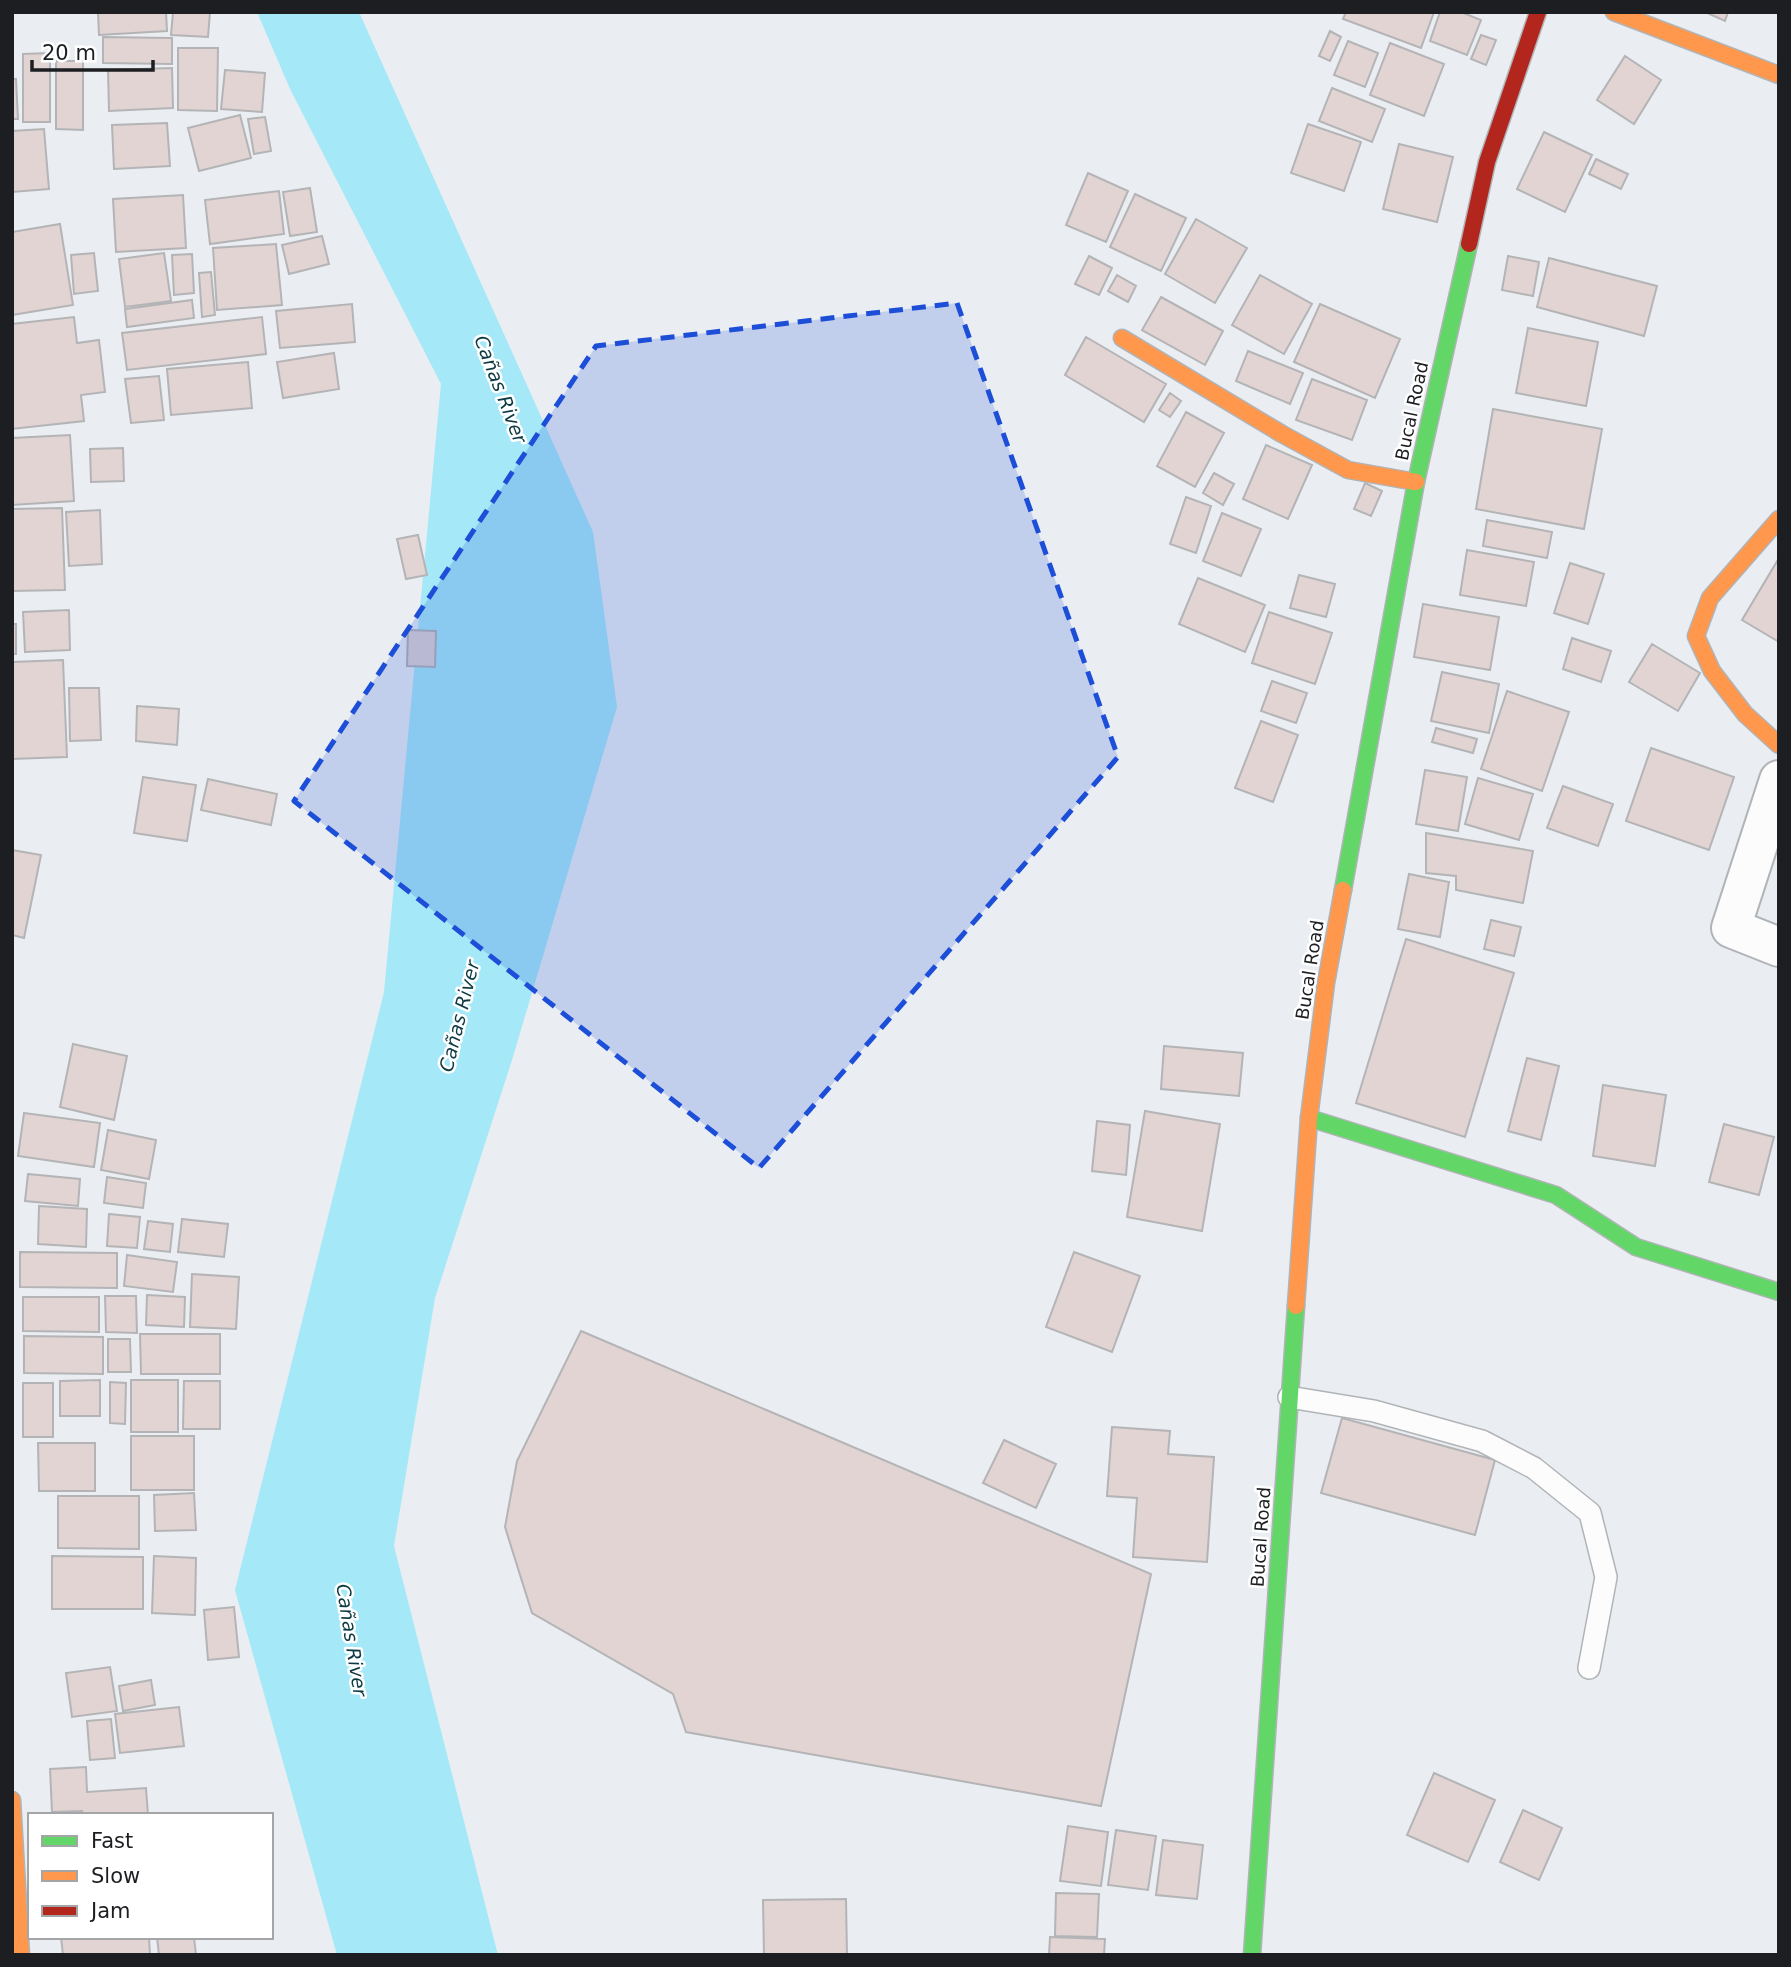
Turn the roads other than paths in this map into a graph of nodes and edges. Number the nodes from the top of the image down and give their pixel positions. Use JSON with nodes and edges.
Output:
{"nodes":[{"id":1,"x":1538,"y":12,"type":"edge"},
{"id":2,"x":1614,"y":12,"type":"edge"},
{"id":3,"x":1779,"y":75,"type":"edge"},
{"id":4,"x":1122,"y":338,"type":"dead end"},
{"id":5,"x":1416,"y":482,"type":"junction"},
{"id":6,"x":1779,"y":519,"type":"edge"},
{"id":7,"x":1779,"y":746,"type":"edge"},
{"id":8,"x":1779,"y":780,"type":"edge"},
{"id":9,"x":1779,"y":947,"type":"edge"},
{"id":10,"x":1309,"y":1118,"type":"junction"},
{"id":11,"x":1779,"y":1292,"type":"edge"},
{"id":12,"x":1289,"y":1397,"type":"junction"},
{"id":13,"x":1589,"y":1668,"type":"dead end"},
{"id":14,"x":12,"y":1800,"type":"edge"},
{"id":15,"x":20,"y":1955,"type":"edge"},
{"id":16,"x":1252,"y":1955,"type":"edge"}],
"edges":[{"from":1,"to":5,"type":"street","name":"Bucal Road"},
{"from":2,"to":3,"type":"street"},
{"from":4,"to":5,"type":"street"},
{"from":5,"to":10,"type":"street","name":"Bucal Road"},
{"from":6,"to":7,"type":"street"},
{"from":8,"to":9,"type":"street"},
{"from":10,"to":11,"type":"street"},
{"from":10,"to":12,"type":"street","name":"Bucal Road"},
{"from":12,"to":13,"type":"lane"},
{"from":12,"to":16,"type":"street","name":"Bucal Road"},
{"from":14,"to":15,"type":"street"}]}
